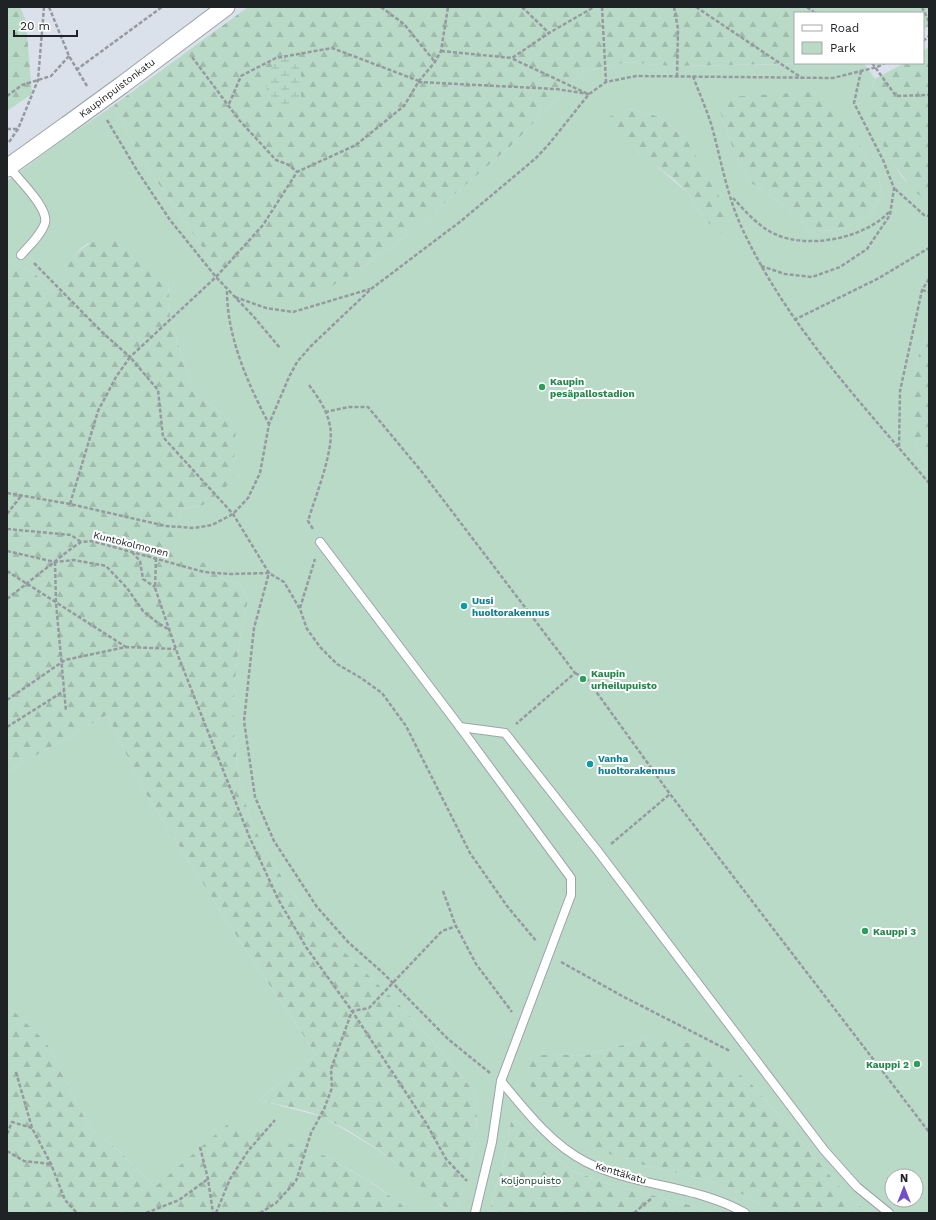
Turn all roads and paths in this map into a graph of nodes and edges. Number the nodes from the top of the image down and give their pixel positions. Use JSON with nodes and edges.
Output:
{"nodes":[{"id":1,"x":44,"y":7,"type":"edge"},
{"id":2,"x":49,"y":7,"type":"edge"},
{"id":3,"x":162,"y":7,"type":"edge"},
{"id":4,"x":226,"y":7,"type":"edge"},
{"id":5,"x":381,"y":7,"type":"edge"},
{"id":6,"x":448,"y":7,"type":"edge"},
{"id":7,"x":522,"y":7,"type":"edge"},
{"id":8,"x":594,"y":7,"type":"edge"},
{"id":9,"x":602,"y":7,"type":"edge"},
{"id":10,"x":674,"y":7,"type":"edge"},
{"id":11,"x":696,"y":7,"type":"edge"},
{"id":12,"x":922,"y":7,"type":"edge"},
{"id":13,"x":929,"y":22,"type":"edge"},
{"id":14,"x":549,"y":33,"type":"junction"},
{"id":15,"x":182,"y":39,"type":"junction"},
{"id":16,"x":441,"y":51,"type":"junction"},
{"id":17,"x":69,"y":56,"type":"junction"},
{"id":18,"x":512,"y":58,"type":"junction"},
{"id":19,"x":435,"y":62,"type":"junction"},
{"id":20,"x":873,"y":64,"type":"edge"},
{"id":21,"x":882,"y":64,"type":"edge"},
{"id":22,"x":877,"y":67,"type":"junction"},
{"id":23,"x":76,"y":70,"type":"junction"},
{"id":24,"x":861,"y":71,"type":"junction"},
{"id":25,"x":693,"y":76,"type":"junction"},
{"id":26,"x":677,"y":78,"type":"junction"},
{"id":27,"x":802,"y":78,"type":"junction"},
{"id":28,"x":38,"y":80,"type":"junction"},
{"id":29,"x":418,"y":82,"type":"junction"},
{"id":30,"x":606,"y":82,"type":"junction"},
{"id":31,"x":88,"y":89,"type":"dead end"},
{"id":32,"x":589,"y":94,"type":"junction"},
{"id":33,"x":929,"y":95,"type":"edge"},
{"id":34,"x":7,"y":96,"type":"edge"},
{"id":35,"x":229,"y":104,"type":"junction"},
{"id":36,"x":104,"y":114,"type":"dead end"},
{"id":37,"x":7,"y":129,"type":"edge"},
{"id":38,"x":18,"y":129,"type":"junction"},
{"id":39,"x":7,"y":145,"type":"edge"},
{"id":40,"x":8,"y":168,"type":"edge"},
{"id":41,"x":297,"y":172,"type":"junction"},
{"id":42,"x":894,"y":188,"type":"junction"},
{"id":43,"x":731,"y":196,"type":"junction"},
{"id":44,"x":890,"y":211,"type":"junction"},
{"id":45,"x":929,"y":216,"type":"edge"},
{"id":46,"x":929,"y":248,"type":"edge"},
{"id":47,"x":21,"y":256,"type":"joint"},
{"id":48,"x":760,"y":265,"type":"junction"},
{"id":49,"x":216,"y":277,"type":"junction"},
{"id":50,"x":929,"y":279,"type":"edge"},
{"id":51,"x":371,"y":289,"type":"junction"},
{"id":52,"x":227,"y":290,"type":"junction"},
{"id":53,"x":922,"y":290,"type":"junction"},
{"id":54,"x":929,"y":292,"type":"edge"},
{"id":55,"x":232,"y":296,"type":"junction"},
{"id":56,"x":794,"y":320,"type":"junction"},
{"id":57,"x":280,"y":348,"type":"dead end"},
{"id":58,"x":130,"y":357,"type":"junction"},
{"id":59,"x":309,"y":385,"type":"dead end"},
{"id":60,"x":326,"y":412,"type":"junction"},
{"id":61,"x":269,"y":424,"type":"junction"},
{"id":62,"x":899,"y":448,"type":"junction"},
{"id":63,"x":929,"y":483,"type":"edge"},
{"id":64,"x":7,"y":493,"type":"edge"},
{"id":65,"x":21,"y":496,"type":"junction"},
{"id":66,"x":70,"y":504,"type":"junction"},
{"id":67,"x":7,"y":514,"type":"edge"},
{"id":68,"x":233,"y":514,"type":"junction"},
{"id":69,"x":7,"y":529,"type":"edge"},
{"id":70,"x":81,"y":542,"type":"junction"},
{"id":71,"x":320,"y":542,"type":"junction"},
{"id":72,"x":7,"y":551,"type":"edge"},
{"id":73,"x":131,"y":551,"type":"junction"},
{"id":74,"x":156,"y":558,"type":"junction"},
{"id":75,"x":55,"y":562,"type":"junction"},
{"id":76,"x":7,"y":571,"type":"edge"},
{"id":77,"x":270,"y":573,"type":"junction"},
{"id":78,"x":26,"y":583,"type":"junction"},
{"id":79,"x":155,"y":588,"type":"junction"},
{"id":80,"x":7,"y":599,"type":"edge"},
{"id":81,"x":56,"y":603,"type":"junction"},
{"id":82,"x":300,"y":609,"type":"junction"},
{"id":83,"x":169,"y":629,"type":"junction"},
{"id":84,"x":126,"y":647,"type":"junction"},
{"id":85,"x":176,"y":648,"type":"junction"},
{"id":86,"x":62,"y":662,"type":"junction"},
{"id":87,"x":575,"y":672,"type":"junction"},
{"id":88,"x":64,"y":690,"type":"junction"},
{"id":89,"x":7,"y":700,"type":"edge"},
{"id":90,"x":66,"y":711,"type":"dead end"},
{"id":91,"x":460,"y":726,"type":"junction"},
{"id":92,"x":7,"y":727,"type":"edge"},
{"id":93,"x":505,"y":733,"type":"junction"},
{"id":94,"x":670,"y":794,"type":"junction"},
{"id":95,"x":600,"y":854,"type":"junction"},
{"id":96,"x":443,"y":892,"type":"dead end"},
{"id":97,"x":456,"y":926,"type":"junction"},
{"id":98,"x":548,"y":955,"type":"junction"},
{"id":99,"x":392,"y":983,"type":"junction"},
{"id":100,"x":352,"y":1011,"type":"junction"},
{"id":101,"x":520,"y":1029,"type":"junction"},
{"id":102,"x":736,"y":1055,"type":"dead end"},
{"id":103,"x":16,"y":1072,"type":"dead end"},
{"id":104,"x":501,"y":1081,"type":"junction"},
{"id":105,"x":7,"y":1120,"type":"edge"},
{"id":106,"x":275,"y":1120,"type":"dead end"},
{"id":107,"x":12,"y":1122,"type":"junction"},
{"id":108,"x":32,"y":1128,"type":"junction"},
{"id":109,"x":929,"y":1132,"type":"edge"},
{"id":110,"x":7,"y":1134,"type":"edge"},
{"id":111,"x":200,"y":1148,"type":"dead end"},
{"id":112,"x":7,"y":1151,"type":"edge"},
{"id":113,"x":51,"y":1164,"type":"junction"},
{"id":114,"x":208,"y":1179,"type":"junction"},
{"id":115,"x":480,"y":1194,"type":"junction"},
{"id":116,"x":77,"y":1213,"type":"edge"},
{"id":117,"x":146,"y":1213,"type":"edge"},
{"id":118,"x":213,"y":1213,"type":"edge"},
{"id":119,"x":216,"y":1213,"type":"edge"},
{"id":120,"x":260,"y":1213,"type":"edge"},
{"id":121,"x":475,"y":1213,"type":"edge"},
{"id":122,"x":745,"y":1213,"type":"edge"},
{"id":123,"x":889,"y":1213,"type":"edge"}],
"edges":[{"from":1,"to":28,"type":"path"},
{"from":2,"to":17,"type":"path"},
{"from":3,"to":23,"type":"path"},
{"from":4,"to":15,"type":"street","name":"Kaupinpuistonkatu"},
{"from":5,"to":19,"type":"path"},
{"from":6,"to":16,"type":"path"},
{"from":7,"to":14,"type":"path"},
{"from":8,"to":14,"type":"path"},
{"from":9,"to":30,"type":"path"},
{"from":10,"to":26,"type":"path"},
{"from":11,"to":27,"type":"path"},
{"from":12,"to":13,"type":"path"},
{"from":14,"to":18,"type":"path"},
{"from":15,"to":35,"type":"path"},
{"from":15,"to":40,"type":"street","name":"Kaupinpuistonkatu","bridge":true},
{"from":16,"to":18,"type":"path"},
{"from":16,"to":19,"type":"path"},
{"from":17,"to":23,"type":"path"},
{"from":17,"to":28,"type":"path"},
{"from":18,"to":32,"type":"path"},
{"from":19,"to":29,"type":"path"},
{"from":20,"to":22,"type":"path"},
{"from":21,"to":22,"type":"path"},
{"from":22,"to":24,"type":"path"},
{"from":22,"to":33,"type":"path"},
{"from":23,"to":31,"type":"path"},
{"from":24,"to":27,"type":"path"},
{"from":24,"to":42,"type":"path"},
{"from":25,"to":26,"type":"path"},
{"from":25,"to":27,"type":"path"},
{"from":25,"to":43,"type":"path"},
{"from":26,"to":30,"type":"path"},
{"from":28,"to":34,"type":"path"},
{"from":28,"to":38,"type":"path"},
{"from":29,"to":32,"type":"path"},
{"from":29,"to":35,"type":"path"},
{"from":29,"to":41,"type":"path"},
{"from":30,"to":32,"type":"path"},
{"from":32,"to":51,"type":"path"},
{"from":35,"to":41,"type":"path"},
{"from":36,"to":49,"type":"path"},
{"from":37,"to":38,"type":"path"},
{"from":38,"to":39,"type":"path"},
{"from":40,"to":47,"type":"lane"},
{"from":41,"to":49,"type":"path"},
{"from":42,"to":44,"type":"path"},
{"from":42,"to":45,"type":"path"},
{"from":43,"to":44,"type":"path"},
{"from":43,"to":48,"type":"path"},
{"from":44,"to":48,"type":"path"},
{"from":46,"to":56,"type":"path"},
{"from":47,"to":58,"type":"path"},
{"from":48,"to":56,"type":"path"},
{"from":49,"to":52,"type":"path"},
{"from":49,"to":58,"type":"path"},
{"from":50,"to":53,"type":"path"},
{"from":51,"to":55,"type":"path"},
{"from":51,"to":61,"type":"path"},
{"from":52,"to":55,"type":"path"},
{"from":52,"to":61,"type":"path"},
{"from":53,"to":54,"type":"path"},
{"from":53,"to":62,"type":"path"},
{"from":55,"to":57,"type":"path"},
{"from":56,"to":62,"type":"path"},
{"from":58,"to":66,"type":"path"},
{"from":58,"to":68,"type":"path"},
{"from":59,"to":60,"type":"path"},
{"from":60,"to":71,"type":"path"},
{"from":60,"to":87,"type":"path"},
{"from":61,"to":68,"type":"path"},
{"from":62,"to":63,"type":"path"},
{"from":64,"to":65,"type":"path"},
{"from":65,"to":66,"type":"path"},
{"from":65,"to":67,"type":"path"},
{"from":66,"to":68,"type":"path"},
{"from":68,"to":77,"type":"path"},
{"from":69,"to":70,"type":"path"},
{"from":70,"to":73,"type":"path","name":"Kuntokolmonen"},
{"from":70,"to":75,"type":"path","name":"Kuntokolmonen"},
{"from":71,"to":82,"type":"path"},
{"from":71,"to":91,"type":"lane"},
{"from":72,"to":75,"type":"path"},
{"from":73,"to":74,"type":"path","name":"Kuntokolmonen"},
{"from":73,"to":79,"type":"path"},
{"from":74,"to":77,"type":"path","name":"Kuntokolmonen"},
{"from":74,"to":79,"type":"path"},
{"from":75,"to":78,"type":"path","name":"Kuntokolmonen"},
{"from":75,"to":81,"type":"path"},
{"from":75,"to":83,"type":"path"},
{"from":76,"to":78,"type":"path"},
{"from":77,"to":82,"type":"path"},
{"from":77,"to":99,"type":"path"},
{"from":78,"to":80,"type":"path","name":"Kuntokolmonen"},
{"from":78,"to":81,"type":"path"},
{"from":79,"to":83,"type":"path"},
{"from":81,"to":84,"type":"path"},
{"from":81,"to":86,"type":"path"},
{"from":82,"to":98,"type":"path"},
{"from":83,"to":85,"type":"path"},
{"from":84,"to":85,"type":"path"},
{"from":84,"to":86,"type":"path"},
{"from":85,"to":100,"type":"path"},
{"from":86,"to":88,"type":"path"},
{"from":86,"to":89,"type":"path"},
{"from":87,"to":93,"type":"path"},
{"from":87,"to":94,"type":"path"},
{"from":88,"to":90,"type":"path"},
{"from":88,"to":92,"type":"path"},
{"from":91,"to":93,"type":"lane"},
{"from":91,"to":98,"type":"lane"},
{"from":93,"to":95,"type":"lane"},
{"from":94,"to":95,"type":"path"},
{"from":94,"to":109,"type":"path"},
{"from":95,"to":123,"type":"lane"},
{"from":96,"to":97,"type":"path"},
{"from":97,"to":99,"type":"path"},
{"from":97,"to":101,"type":"path"},
{"from":98,"to":101,"type":"lane"},
{"from":98,"to":102,"type":"path"},
{"from":99,"to":100,"type":"path"},
{"from":99,"to":104,"type":"path"},
{"from":100,"to":115,"type":"path"},
{"from":100,"to":120,"type":"path"},
{"from":101,"to":104,"type":"lane"},
{"from":103,"to":108,"type":"path"},
{"from":104,"to":115,"type":"lane"},
{"from":104,"to":122,"type":"lane","name":"Kenttäkatu"},
{"from":105,"to":107,"type":"path"},
{"from":106,"to":119,"type":"path"},
{"from":107,"to":108,"type":"path"},
{"from":107,"to":110,"type":"path"},
{"from":108,"to":113,"type":"path"},
{"from":111,"to":114,"type":"path"},
{"from":112,"to":113,"type":"path"},
{"from":113,"to":116,"type":"path"},
{"from":114,"to":117,"type":"path"},
{"from":114,"to":118,"type":"path"},
{"from":115,"to":121,"type":"lane"}]}
